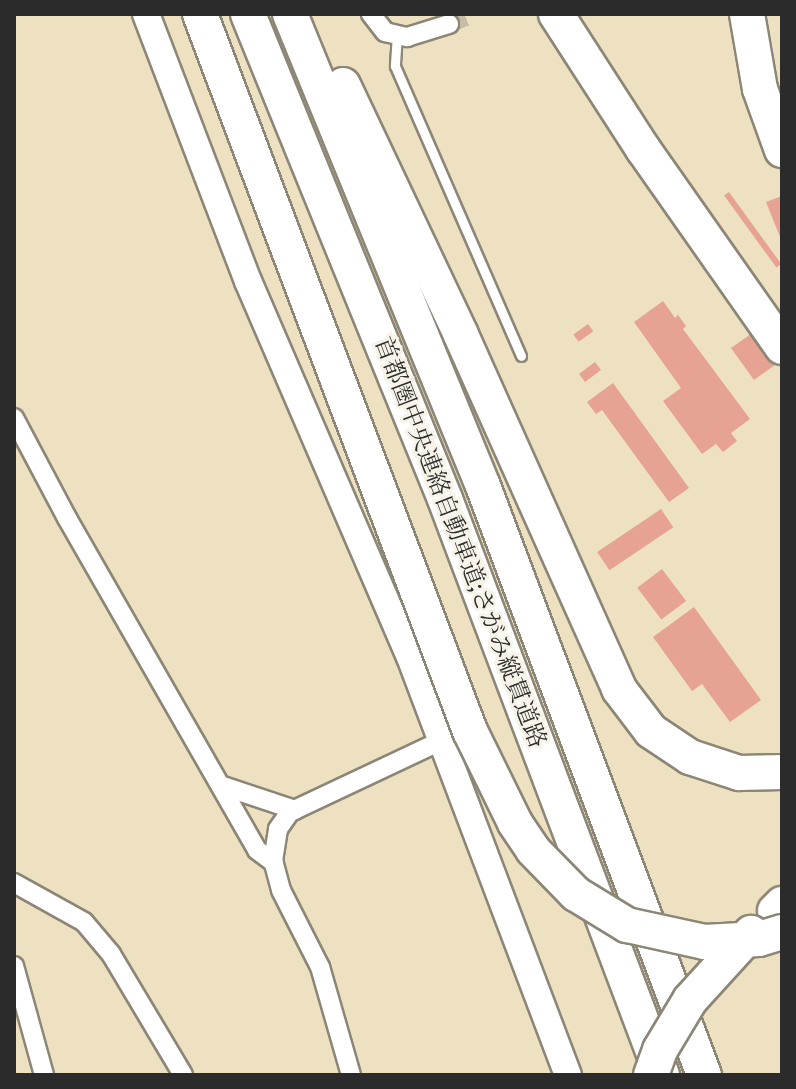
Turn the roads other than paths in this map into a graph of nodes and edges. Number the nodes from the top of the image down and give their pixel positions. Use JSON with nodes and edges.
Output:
{"nodes":[{"id":1,"x":146,"y":14,"type":"edge"},
{"id":2,"x":200,"y":14,"type":"edge"},
{"id":3,"x":248,"y":14,"type":"edge"},
{"id":4,"x":290,"y":14,"type":"edge"},
{"id":5,"x":306,"y":14,"type":"edge"},
{"id":6,"x":371,"y":14,"type":"edge"},
{"id":7,"x":556,"y":14,"type":"edge"},
{"id":8,"x":747,"y":14,"type":"edge"},
{"id":9,"x":449,"y":24,"type":"tunnel mouth"},
{"id":10,"x":397,"y":35,"type":"junction"},
{"id":11,"x":782,"y":150,"type":"edge"},
{"id":12,"x":782,"y":347,"type":"edge"},
{"id":13,"x":521,"y":356,"type":"dead end"},
{"id":14,"x":14,"y":418,"type":"edge"},
{"id":15,"x":443,"y":740,"type":"junction"},
{"id":16,"x":782,"y":772,"type":"edge"},
{"id":17,"x":223,"y":786,"type":"junction"},
{"id":18,"x":295,"y":810,"type":"junction"},
{"id":19,"x":274,"y":863,"type":"junction"},
{"id":20,"x":14,"y":883,"type":"edge"},
{"id":21,"x":780,"y":916,"type":"edge"},
{"id":22,"x":14,"y":966,"type":"edge"},
{"id":23,"x":44,"y":1075,"type":"edge"},
{"id":24,"x":183,"y":1075,"type":"edge"},
{"id":25,"x":351,"y":1075,"type":"edge"},
{"id":26,"x":568,"y":1075,"type":"edge"},
{"id":27,"x":651,"y":1075,"type":"edge"},
{"id":28,"x":662,"y":1075,"type":"edge"},
{"id":29,"x":704,"y":1075,"type":"edge"}],
"edges":[{"from":1,"to":15,"type":"street"},
{"from":2,"to":21,"type":"highway","bridge":true},
{"from":3,"to":28,"type":"highway","name":"首都圏中央連絡自動車道;さがみ縦貫道路"},
{"from":4,"to":29,"type":"highway","name":"首都圏中央連絡自動車道;さがみ縦貫道路"},
{"from":5,"to":16,"type":"highway"},
{"from":6,"to":10,"type":"street"},
{"from":7,"to":12,"type":"highway"},
{"from":8,"to":11,"type":"highway"},
{"from":9,"to":10,"type":"street"},
{"from":10,"to":13,"type":"lane"},
{"from":14,"to":17,"type":"street"},
{"from":15,"to":18,"type":"street"},
{"from":15,"to":26,"type":"street"},
{"from":17,"to":18,"type":"street"},
{"from":17,"to":19,"type":"street"},
{"from":18,"to":19,"type":"street"},
{"from":19,"to":25,"type":"street"},
{"from":20,"to":24,"type":"street"},
{"from":21,"to":27,"type":"highway","bridge":true},
{"from":22,"to":23,"type":"street"}]}
